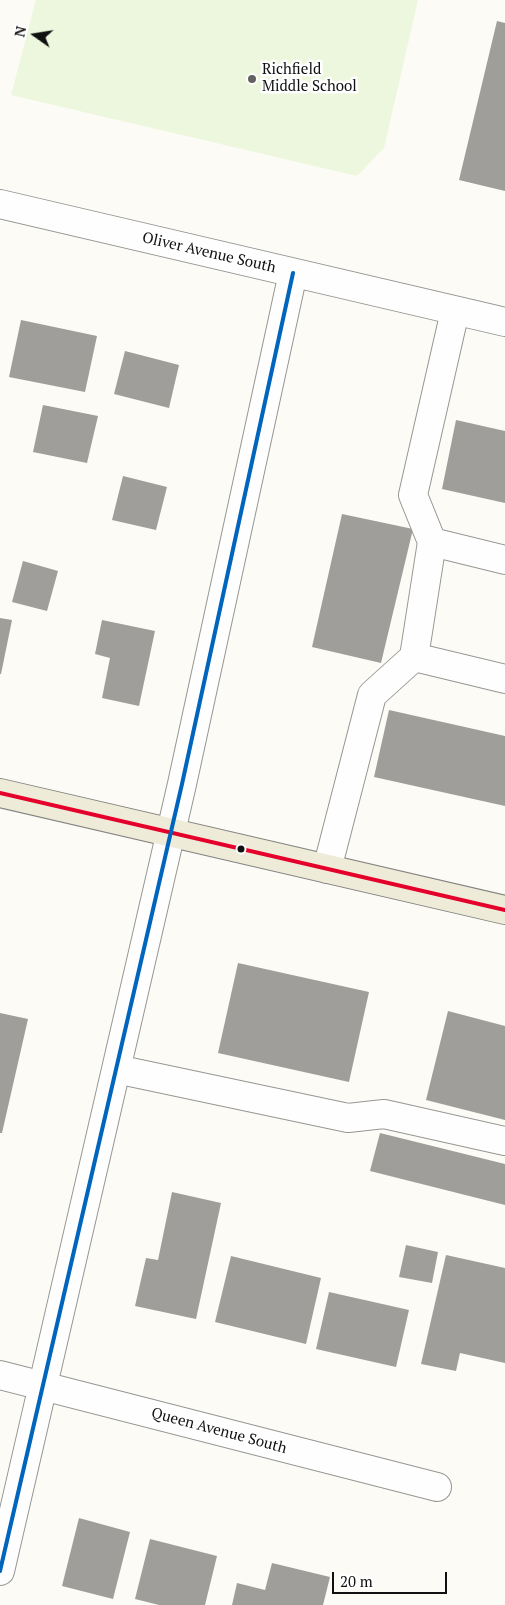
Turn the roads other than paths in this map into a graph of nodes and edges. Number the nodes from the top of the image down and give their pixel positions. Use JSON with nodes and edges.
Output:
{"nodes":[{"id":1,"x":0,"y":204,"type":"edge"},
{"id":2,"x":293,"y":273,"type":"junction"},
{"id":3,"x":455,"y":311,"type":"junction"},
{"id":4,"x":505,"y":322,"type":"edge"},
{"id":5,"x":432,"y":542,"type":"junction"},
{"id":6,"x":505,"y":560,"type":"edge"},
{"id":7,"x":414,"y":657,"type":"junction"},
{"id":8,"x":505,"y":679,"type":"edge"},
{"id":9,"x":0,"y":793,"type":"edge"},
{"id":10,"x":170,"y":832,"type":"junction"},
{"id":11,"x":327,"y":868,"type":"junction"},
{"id":12,"x":505,"y":910,"type":"edge"},
{"id":13,"x":116,"y":1069,"type":"junction"},
{"id":14,"x":505,"y":1142,"type":"edge"},
{"id":15,"x":0,"y":1375,"type":"edge"},
{"id":16,"x":43,"y":1385,"type":"junction"},
{"id":17,"x":437,"y":1488,"type":"dead end"},
{"id":18,"x":0,"y":1571,"type":"edge"}],
"edges":[{"from":1,"to":2,"type":"street","name":"Oliver Avenue South"},
{"from":2,"to":3,"type":"street","name":"Oliver Avenue South"},
{"from":2,"to":10,"type":"street"},
{"from":3,"to":4,"type":"street","name":"Oliver Avenue South"},
{"from":3,"to":5,"type":"street"},
{"from":5,"to":6,"type":"street"},
{"from":5,"to":7,"type":"street"},
{"from":7,"to":8,"type":"street"},
{"from":7,"to":11,"type":"street"},
{"from":9,"to":10,"type":"main road"},
{"from":10,"to":11,"type":"main road"},
{"from":10,"to":13,"type":"street"},
{"from":11,"to":12,"type":"main road"},
{"from":13,"to":14,"type":"street"},
{"from":13,"to":16,"type":"street"},
{"from":15,"to":16,"type":"street","name":"Queen Avenue South"},
{"from":16,"to":17,"type":"street","name":"Queen Avenue South"},
{"from":16,"to":18,"type":"street"}]}
